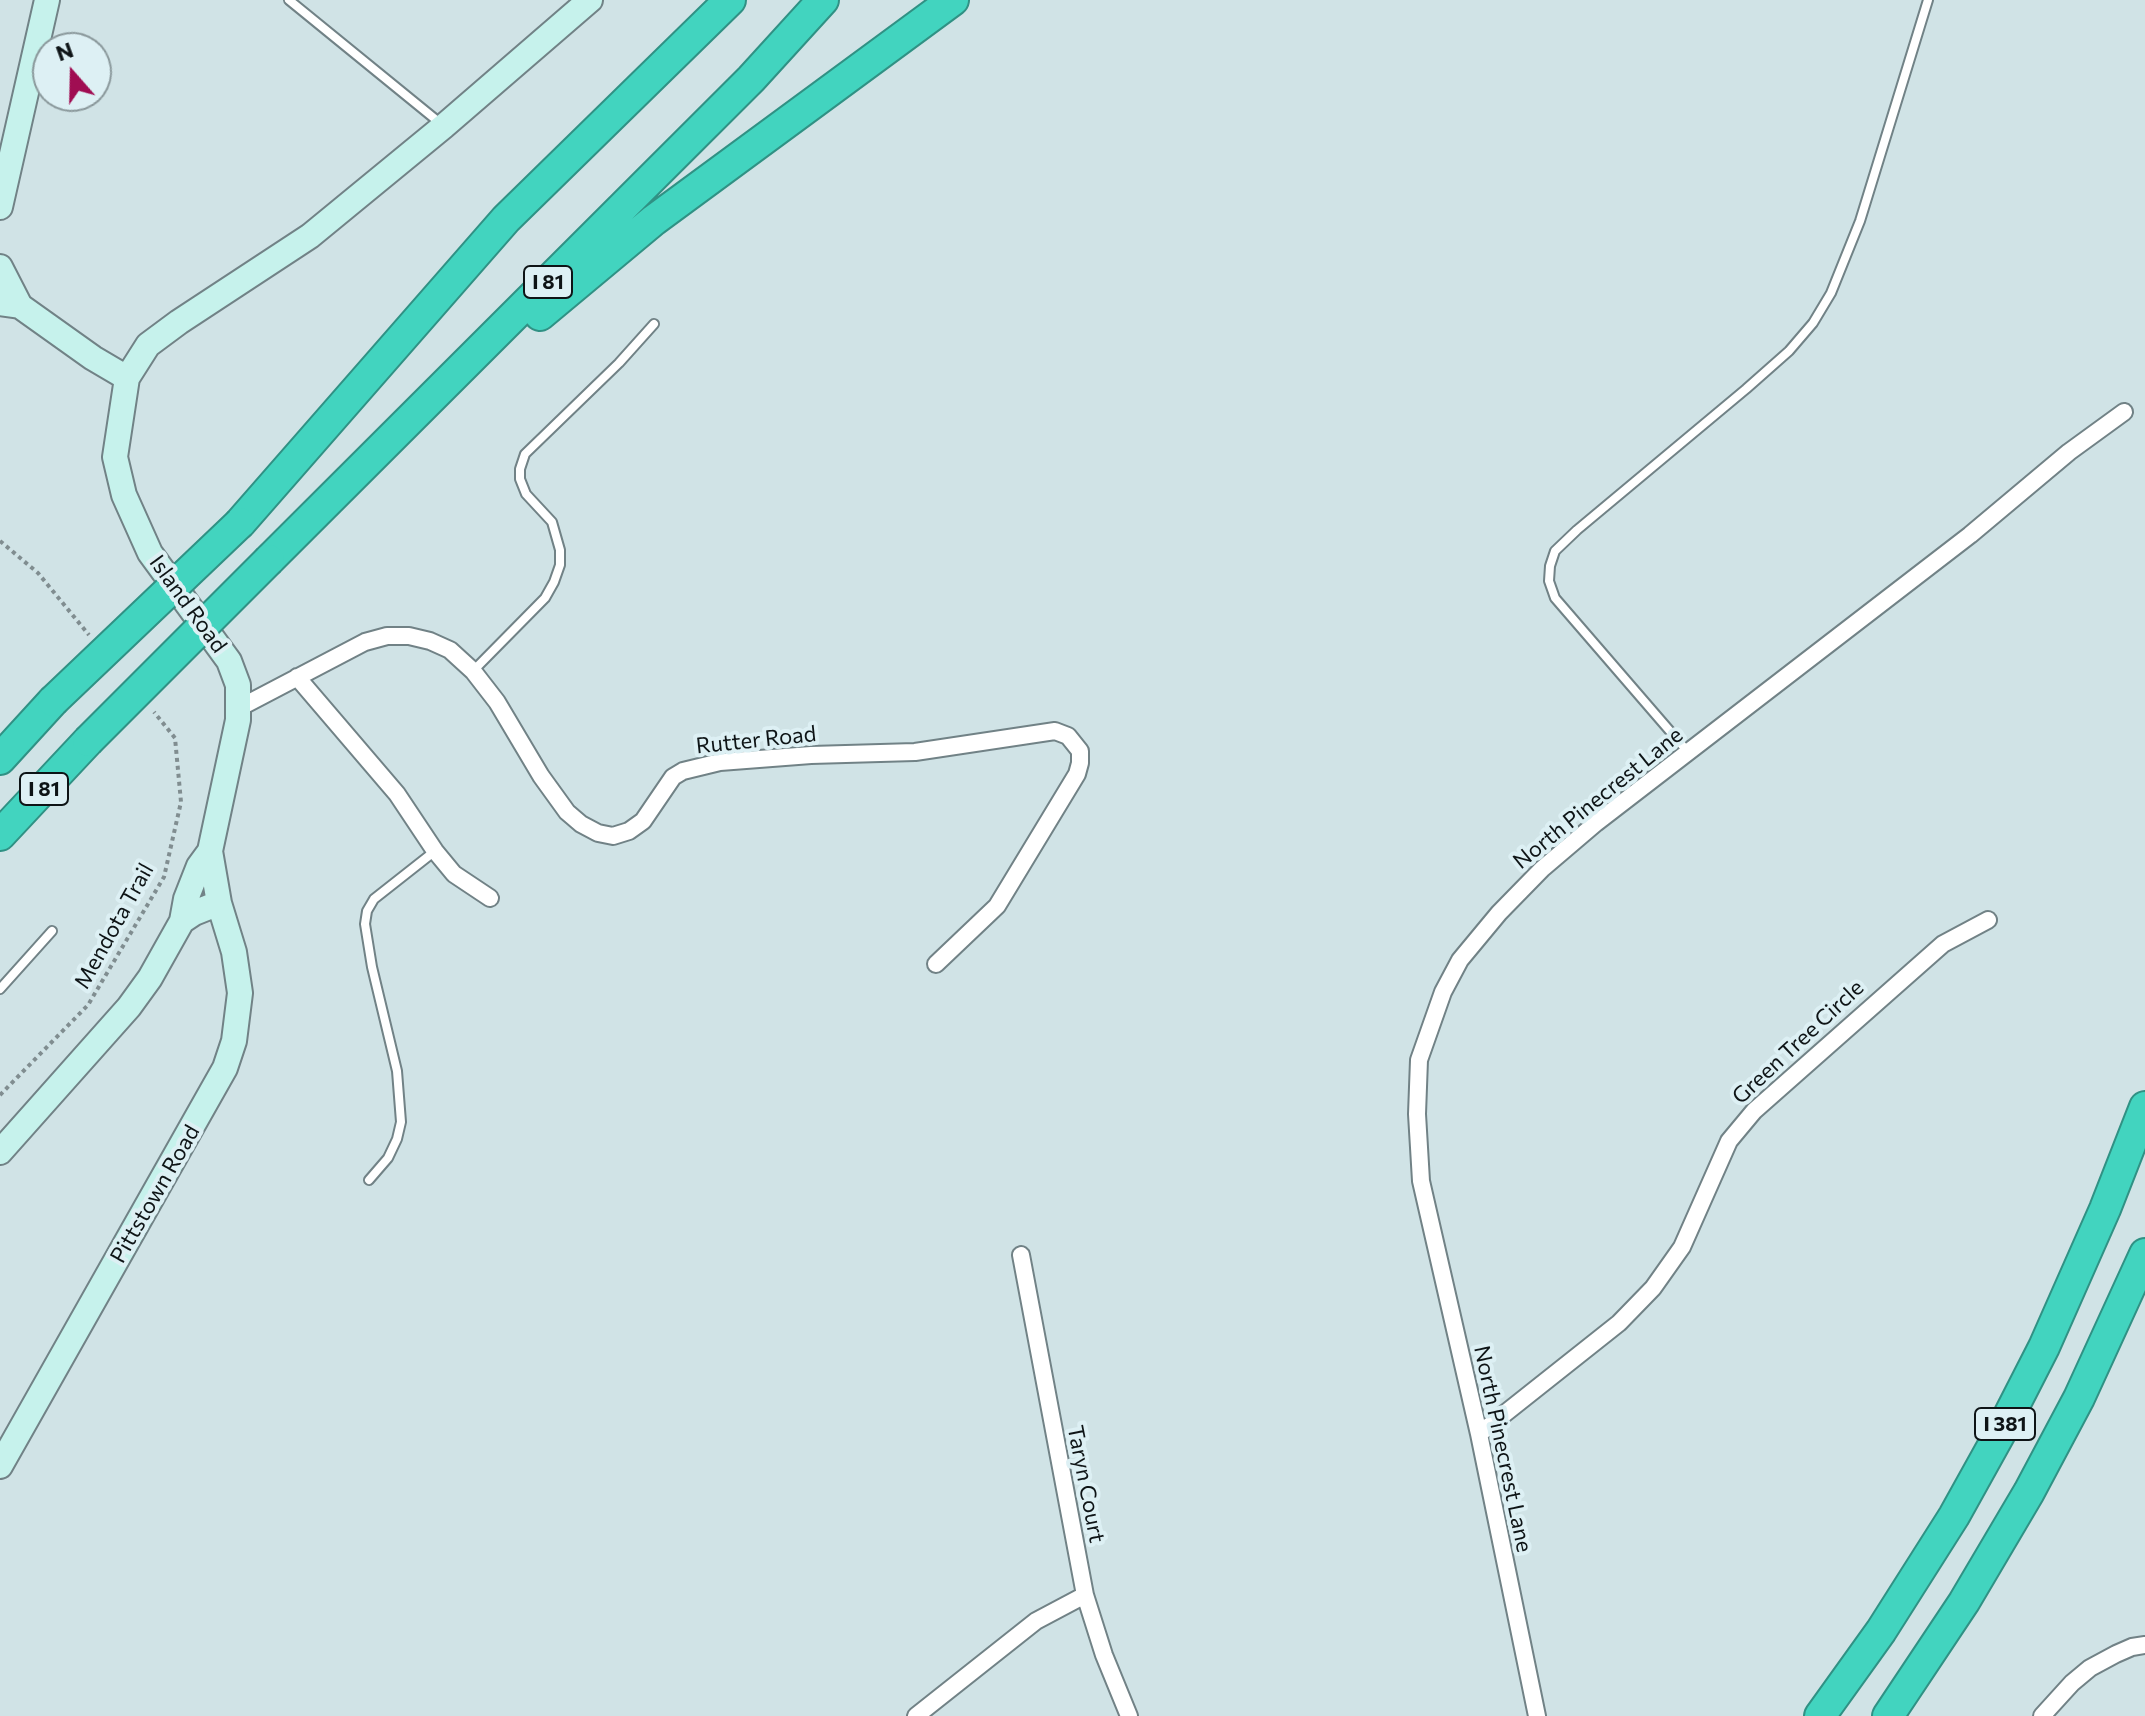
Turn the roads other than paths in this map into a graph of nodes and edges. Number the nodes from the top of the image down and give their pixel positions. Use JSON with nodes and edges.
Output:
{"nodes":[{"id":1,"x":47,"y":0,"type":"edge"},
{"id":2,"x":289,"y":0,"type":"edge"},
{"id":3,"x":590,"y":0,"type":"edge"},
{"id":4,"x":730,"y":0,"type":"edge"},
{"id":5,"x":823,"y":0,"type":"edge"},
{"id":6,"x":953,"y":0,"type":"edge"},
{"id":7,"x":1928,"y":0,"type":"edge"},
{"id":8,"x":444,"y":126,"type":"junction"},
{"id":9,"x":0,"y":207,"type":"edge"},
{"id":10,"x":0,"y":267,"type":"edge"},
{"id":11,"x":10,"y":304,"type":"edge"},
{"id":12,"x":654,"y":324,"type":"dead end"},
{"id":13,"x":127,"y":378,"type":"junction"},
{"id":14,"x":2124,"y":412,"type":"dead end"},
{"id":15,"x":396,"y":433,"type":"junction"},
{"id":16,"x":473,"y":671,"type":"junction"},
{"id":17,"x":297,"y":677,"type":"junction"},
{"id":18,"x":239,"y":708,"type":"junction"},
{"id":19,"x":1689,"y":752,"type":"junction"},
{"id":20,"x":0,"y":759,"type":"edge"},
{"id":21,"x":0,"y":835,"type":"edge"},
{"id":22,"x":210,"y":851,"type":"junction"},
{"id":23,"x":435,"y":851,"type":"junction"},
{"id":24,"x":490,"y":898,"type":"dead end"},
{"id":25,"x":219,"y":903,"type":"junction"},
{"id":26,"x":1988,"y":920,"type":"dead end"},
{"id":27,"x":182,"y":921,"type":"junction"},
{"id":28,"x":52,"y":931,"type":"dead end"},
{"id":29,"x":936,"y":964,"type":"dead end"},
{"id":30,"x":0,"y":989,"type":"edge"},
{"id":31,"x":2145,"y":1107,"type":"edge"},
{"id":32,"x":0,"y":1152,"type":"edge"},
{"id":33,"x":369,"y":1180,"type":"dead end"},
{"id":34,"x":2145,"y":1254,"type":"edge"},
{"id":35,"x":1021,"y":1255,"type":"dead end"},
{"id":36,"x":1479,"y":1434,"type":"junction"},
{"id":37,"x":0,"y":1466,"type":"edge"},
{"id":38,"x":1085,"y":1595,"type":"junction"},
{"id":39,"x":2145,"y":1645,"type":"edge"},
{"id":40,"x":916,"y":1716,"type":"edge"},
{"id":41,"x":1129,"y":1716,"type":"edge"},
{"id":42,"x":1537,"y":1716,"type":"edge"},
{"id":43,"x":1820,"y":1716,"type":"edge"},
{"id":44,"x":1888,"y":1716,"type":"edge"},
{"id":45,"x":2042,"y":1716,"type":"edge"}],
"edges":[{"from":1,"to":9,"type":"street"},
{"from":2,"to":8,"type":"lane"},
{"from":3,"to":8,"type":"street","name":"Island Road"},
{"from":4,"to":20,"type":"highway","number":"I 81","bridge":true},
{"from":5,"to":15,"type":"highway","number":"I 81"},
{"from":6,"to":15,"type":"highway"},
{"from":7,"to":19,"type":"lane"},
{"from":8,"to":13,"type":"street","name":"Island Road"},
{"from":10,"to":11,"type":"street"},
{"from":11,"to":13,"type":"street"},
{"from":12,"to":16,"type":"lane"},
{"from":13,"to":18,"type":"street","name":"Island Road"},
{"from":14,"to":19,"type":"street","name":"North Pinecrest Lane"},
{"from":15,"to":21,"type":"highway","number":"I 81","bridge":true},
{"from":16,"to":17,"type":"street","name":"Rutter Road"},
{"from":16,"to":29,"type":"street","name":"Rutter Road"},
{"from":17,"to":18,"type":"street","name":"Rutter Road"},
{"from":17,"to":23,"type":"street"},
{"from":18,"to":22,"type":"street","name":"Island Road"},
{"from":19,"to":36,"type":"street","name":"North Pinecrest Lane"},
{"from":22,"to":25,"type":"street","name":"Island Road"},
{"from":22,"to":27,"type":"street"},
{"from":23,"to":24,"type":"street"},
{"from":23,"to":33,"type":"lane"},
{"from":25,"to":27,"type":"street"},
{"from":25,"to":37,"type":"street","name":"Pittstown Road"},
{"from":26,"to":36,"type":"street","name":"Green Tree Circle"},
{"from":27,"to":32,"type":"street"},
{"from":28,"to":30,"type":"lane"},
{"from":31,"to":43,"type":"highway","number":"I 381"},
{"from":34,"to":44,"type":"highway","number":"I 381"},
{"from":35,"to":38,"type":"street","name":"Taryn Court"},
{"from":36,"to":42,"type":"street","name":"North Pinecrest Lane"},
{"from":38,"to":40,"type":"street"},
{"from":38,"to":41,"type":"street","name":"Taryn Court"},
{"from":39,"to":45,"type":"street"}]}
